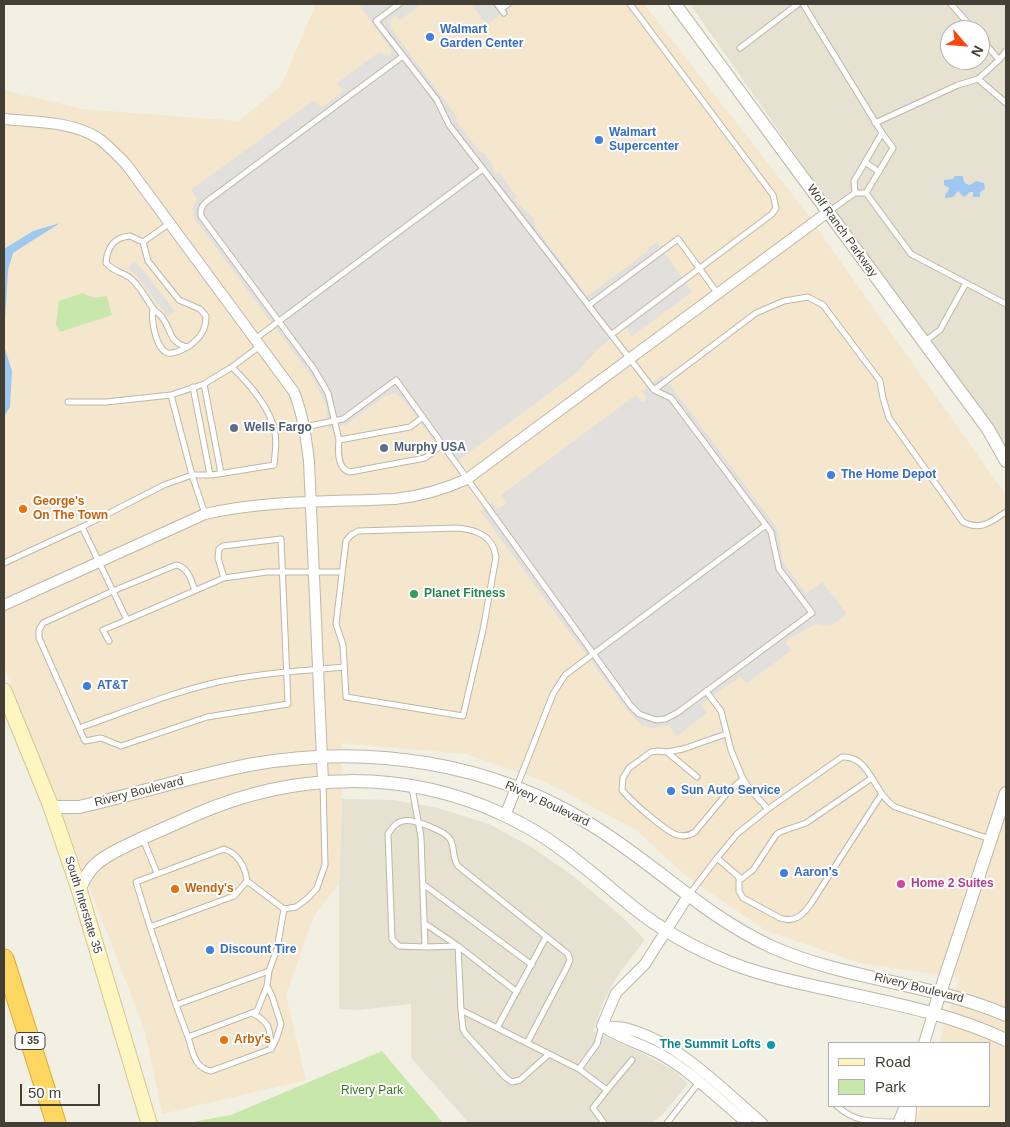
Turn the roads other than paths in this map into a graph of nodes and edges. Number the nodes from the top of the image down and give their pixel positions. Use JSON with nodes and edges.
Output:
{"nodes":[{"id":1,"x":399,"y":4,"type":"edge"},
{"id":2,"x":497,"y":4,"type":"edge"},
{"id":3,"x":508,"y":4,"type":"edge"},
{"id":4,"x":630,"y":4,"type":"edge"},
{"id":5,"x":675,"y":4,"type":"edge"},
{"id":6,"x":798,"y":4,"type":"edge"},
{"id":7,"x":803,"y":4,"type":"edge"},
{"id":8,"x":951,"y":4,"type":"edge"},
{"id":9,"x":965,"y":20,"type":"edge"},
{"id":10,"x":740,"y":48,"type":"dead end"},
{"id":11,"x":990,"y":49,"type":"edge"},
{"id":12,"x":1006,"y":51,"type":"edge"},
{"id":13,"x":403,"y":56,"type":"junction"},
{"id":14,"x":999,"y":60,"type":"junction"},
{"id":15,"x":978,"y":79,"type":"junction"},
{"id":16,"x":1006,"y":102,"type":"edge"},
{"id":17,"x":4,"y":119,"type":"edge"},
{"id":18,"x":876,"y":123,"type":"junction"},
{"id":19,"x":882,"y":133,"type":"junction"},
{"id":20,"x":865,"y":162,"type":"junction"},
{"id":21,"x":483,"y":169,"type":"junction"},
{"id":22,"x":879,"y":172,"type":"junction"},
{"id":23,"x":855,"y":193,"type":"junction"},
{"id":24,"x":866,"y":193,"type":"junction"},
{"id":25,"x":828,"y":212,"type":"junction"},
{"id":26,"x":170,"y":223,"type":"junction"},
{"id":27,"x":143,"y":242,"type":"junction"},
{"id":28,"x":700,"y":268,"type":"junction"},
{"id":29,"x":966,"y":283,"type":"junction"},
{"id":30,"x":718,"y":294,"type":"junction"},
{"id":31,"x":1006,"y":304,"type":"edge"},
{"id":32,"x":589,"y":305,"type":"junction"},
{"id":33,"x":153,"y":309,"type":"junction"},
{"id":34,"x":278,"y":322,"type":"junction"},
{"id":35,"x":612,"y":334,"type":"junction"},
{"id":36,"x":258,"y":342,"type":"junction"},
{"id":37,"x":924,"y":342,"type":"junction"},
{"id":38,"x":188,"y":347,"type":"junction"},
{"id":39,"x":630,"y":359,"type":"junction"},
{"id":40,"x":232,"y":367,"type":"junction"},
{"id":41,"x":204,"y":384,"type":"junction"},
{"id":42,"x":194,"y":388,"type":"junction"},
{"id":43,"x":654,"y":390,"type":"junction"},
{"id":44,"x":171,"y":395,"type":"junction"},
{"id":45,"x":68,"y":402,"type":"dead end"},
{"id":46,"x":423,"y":417,"type":"junction"},
{"id":47,"x":335,"y":421,"type":"junction"},
{"id":48,"x":305,"y":427,"type":"junction"},
{"id":49,"x":339,"y":440,"type":"junction"},
{"id":50,"x":443,"y":444,"type":"junction"},
{"id":51,"x":1006,"y":461,"type":"edge"},
{"id":52,"x":221,"y":473,"type":"junction"},
{"id":53,"x":192,"y":475,"type":"junction"},
{"id":54,"x":210,"y":475,"type":"junction"},
{"id":55,"x":467,"y":479,"type":"junction"},
{"id":56,"x":310,"y":503,"type":"junction"},
{"id":57,"x":1006,"y":512,"type":"edge"},
{"id":58,"x":205,"y":514,"type":"junction"},
{"id":59,"x":766,"y":525,"type":"junction"},
{"id":60,"x":82,"y":527,"type":"junction"},
{"id":61,"x":98,"y":561,"type":"junction"},
{"id":62,"x":4,"y":563,"type":"edge"},
{"id":63,"x":283,"y":572,"type":"junction"},
{"id":64,"x":313,"y":572,"type":"junction"},
{"id":65,"x":342,"y":572,"type":"junction"},
{"id":66,"x":224,"y":578,"type":"junction"},
{"id":67,"x":195,"y":590,"type":"junction"},
{"id":68,"x":113,"y":591,"type":"junction"},
{"id":69,"x":4,"y":605,"type":"edge"},
{"id":70,"x":127,"y":620,"type":"junction"},
{"id":71,"x":109,"y":642,"type":"dead end"},
{"id":72,"x":593,"y":654,"type":"junction"},
{"id":73,"x":344,"y":667,"type":"junction"},
{"id":74,"x":318,"y":669,"type":"junction"},
{"id":75,"x":286,"y":672,"type":"junction"},
{"id":76,"x":4,"y":691,"type":"edge"},
{"id":77,"x":706,"y":691,"type":"junction"},
{"id":78,"x":79,"y":728,"type":"junction"},
{"id":79,"x":726,"y":734,"type":"junction"},
{"id":80,"x":668,"y":752,"type":"junction"},
{"id":81,"x":322,"y":757,"type":"junction"},
{"id":82,"x":697,"y":777,"type":"dead end"},
{"id":83,"x":872,"y":778,"type":"junction"},
{"id":84,"x":743,"y":779,"type":"junction"},
{"id":85,"x":323,"y":782,"type":"junction"},
{"id":86,"x":411,"y":785,"type":"junction"},
{"id":87,"x":516,"y":788,"type":"junction"},
{"id":88,"x":1006,"y":794,"type":"edge"},
{"id":89,"x":881,"y":795,"type":"junction"},
{"id":90,"x":50,"y":804,"type":"junction"},
{"id":91,"x":768,"y":809,"type":"junction"},
{"id":92,"x":505,"y":816,"type":"junction"},
{"id":93,"x":417,"y":822,"type":"junction"},
{"id":94,"x":1002,"y":824,"type":"edge"},
{"id":95,"x":143,"y":838,"type":"junction"},
{"id":96,"x":991,"y":840,"type":"junction"},
{"id":97,"x":717,"y":858,"type":"junction"},
{"id":98,"x":157,"y":873,"type":"junction"},
{"id":99,"x":247,"y":880,"type":"junction"},
{"id":100,"x":740,"y":880,"type":"junction"},
{"id":101,"x":422,"y":884,"type":"junction"},
{"id":102,"x":79,"y":889,"type":"junction"},
{"id":103,"x":688,"y":896,"type":"junction"},
{"id":104,"x":284,"y":909,"type":"junction"},
{"id":105,"x":424,"y":923,"type":"junction"},
{"id":106,"x":150,"y":927,"type":"junction"},
{"id":107,"x":665,"y":930,"type":"junction"},
{"id":108,"x":546,"y":937,"type":"junction"},
{"id":109,"x":425,"y":946,"type":"junction"},
{"id":110,"x":458,"y":946,"type":"junction"},
{"id":111,"x":4,"y":959,"type":"edge"},
{"id":112,"x":532,"y":965,"type":"junction"},
{"id":113,"x":269,"y":971,"type":"junction"},
{"id":114,"x":267,"y":986,"type":"junction"},
{"id":115,"x":516,"y":992,"type":"junction"},
{"id":116,"x":940,"y":993,"type":"junction"},
{"id":117,"x":176,"y":1005,"type":"junction"},
{"id":118,"x":461,"y":1010,"type":"junction"},
{"id":119,"x":252,"y":1013,"type":"junction"},
{"id":120,"x":933,"y":1014,"type":"junction"},
{"id":121,"x":1006,"y":1015,"type":"edge"},
{"id":122,"x":602,"y":1026,"type":"junction"},
{"id":123,"x":498,"y":1028,"type":"junction"},
{"id":124,"x":188,"y":1037,"type":"junction"},
{"id":125,"x":1006,"y":1040,"type":"edge"},
{"id":126,"x":924,"y":1042,"type":"edge"},
{"id":127,"x":527,"y":1043,"type":"junction"},
{"id":128,"x":271,"y":1049,"type":"junction"},
{"id":129,"x":549,"y":1054,"type":"junction"},
{"id":130,"x":632,"y":1060,"type":"dead end"},
{"id":131,"x":579,"y":1069,"type":"junction"},
{"id":132,"x":702,"y":1079,"type":"junction"},
{"id":133,"x":607,"y":1090,"type":"junction"},
{"id":134,"x":838,"y":1107,"type":"edge"},
{"id":135,"x":905,"y":1107,"type":"edge"},
{"id":136,"x":911,"y":1107,"type":"edge"},
{"id":137,"x":148,"y":1120,"type":"edge"},
{"id":138,"x":56,"y":1123,"type":"edge"},
{"id":139,"x":604,"y":1123,"type":"edge"},
{"id":140,"x":667,"y":1123,"type":"edge"},
{"id":141,"x":747,"y":1123,"type":"edge"},
{"id":142,"x":762,"y":1123,"type":"edge"},
{"id":143,"x":899,"y":1123,"type":"edge"},
{"id":144,"x":910,"y":1123,"type":"edge"}],
"edges":[{"from":1,"to":13,"type":"lane"},
{"from":2,"to":3,"type":"lane"},
{"from":4,"to":28,"type":"lane"},
{"from":5,"to":25,"type":"street","name":"Wolf Ranch Parkway"},
{"from":6,"to":10,"type":"lane"},
{"from":7,"to":18,"type":"lane"},
{"from":8,"to":9,"type":"lane"},
{"from":11,"to":14,"type":"lane"},
{"from":12,"to":14,"type":"lane"},
{"from":13,"to":21,"type":"lane"},
{"from":13,"to":34,"type":"lane"},
{"from":14,"to":15,"type":"lane"},
{"from":15,"to":16,"type":"lane"},
{"from":15,"to":18,"type":"lane"},
{"from":17,"to":26,"type":"street"},
{"from":18,"to":19,"type":"lane"},
{"from":19,"to":20,"type":"lane"},
{"from":19,"to":22,"type":"lane"},
{"from":20,"to":22,"type":"lane"},
{"from":20,"to":23,"type":"lane"},
{"from":21,"to":32,"type":"lane"},
{"from":21,"to":34,"type":"lane"},
{"from":22,"to":24,"type":"lane"},
{"from":23,"to":24,"type":"lane"},
{"from":23,"to":25,"type":"lane"},
{"from":24,"to":29,"type":"lane"},
{"from":25,"to":30,"type":"street"},
{"from":25,"to":37,"type":"street","name":"Wolf Ranch Parkway"},
{"from":26,"to":27,"type":"lane"},
{"from":26,"to":36,"type":"street"},
{"from":27,"to":33,"type":"lane"},
{"from":27,"to":38,"type":"lane"},
{"from":28,"to":30,"type":"lane"},
{"from":28,"to":32,"type":"lane"},
{"from":28,"to":35,"type":"lane"},
{"from":29,"to":31,"type":"lane"},
{"from":29,"to":37,"type":"lane"},
{"from":30,"to":39,"type":"street"},
{"from":32,"to":35,"type":"lane"},
{"from":33,"to":38,"type":"lane"},
{"from":33,"to":38,"type":"lane"},
{"from":34,"to":36,"type":"lane"},
{"from":34,"to":47,"type":"lane"},
{"from":35,"to":39,"type":"lane"},
{"from":36,"to":40,"type":"lane"},
{"from":36,"to":48,"type":"street"},
{"from":37,"to":51,"type":"street","name":"Wolf Ranch Parkway"},
{"from":39,"to":43,"type":"lane"},
{"from":39,"to":55,"type":"street"},
{"from":40,"to":41,"type":"lane"},
{"from":40,"to":52,"type":"lane"},
{"from":41,"to":42,"type":"lane"},
{"from":41,"to":52,"type":"lane"},
{"from":42,"to":44,"type":"lane"},
{"from":42,"to":54,"type":"lane"},
{"from":43,"to":57,"type":"lane"},
{"from":43,"to":59,"type":"lane"},
{"from":44,"to":45,"type":"lane"},
{"from":44,"to":53,"type":"lane"},
{"from":46,"to":47,"type":"lane"},
{"from":46,"to":49,"type":"lane"},
{"from":46,"to":50,"type":"lane"},
{"from":47,"to":48,"type":"lane"},
{"from":47,"to":49,"type":"lane"},
{"from":48,"to":56,"type":"street"},
{"from":49,"to":50,"type":"lane"},
{"from":50,"to":55,"type":"lane"},
{"from":52,"to":54,"type":"lane"},
{"from":53,"to":54,"type":"lane"},
{"from":53,"to":58,"type":"lane"},
{"from":53,"to":60,"type":"lane"},
{"from":55,"to":56,"type":"street"},
{"from":55,"to":72,"type":"lane"},
{"from":56,"to":58,"type":"street"},
{"from":56,"to":64,"type":"street"},
{"from":58,"to":61,"type":"street"},
{"from":59,"to":72,"type":"lane"},
{"from":59,"to":77,"type":"lane"},
{"from":60,"to":61,"type":"lane"},
{"from":60,"to":62,"type":"lane"},
{"from":61,"to":68,"type":"lane"},
{"from":61,"to":69,"type":"street"},
{"from":63,"to":64,"type":"lane"},
{"from":63,"to":66,"type":"lane"},
{"from":63,"to":66,"type":"lane"},
{"from":63,"to":75,"type":"lane"},
{"from":64,"to":65,"type":"lane"},
{"from":64,"to":74,"type":"street"},
{"from":65,"to":73,"type":"lane"},
{"from":65,"to":73,"type":"lane"},
{"from":66,"to":67,"type":"lane"},
{"from":67,"to":68,"type":"lane"},
{"from":67,"to":70,"type":"lane"},
{"from":68,"to":70,"type":"lane"},
{"from":68,"to":78,"type":"lane"},
{"from":70,"to":71,"type":"lane"},
{"from":72,"to":77,"type":"lane"},
{"from":72,"to":87,"type":"lane"},
{"from":73,"to":74,"type":"lane"},
{"from":74,"to":75,"type":"lane"},
{"from":74,"to":81,"type":"street"},
{"from":75,"to":78,"type":"lane"},
{"from":75,"to":78,"type":"lane"},
{"from":76,"to":90,"type":"main road","name":"South Interstate 35"},
{"from":77,"to":79,"type":"lane"},
{"from":79,"to":80,"type":"lane"},
{"from":79,"to":84,"type":"lane"},
{"from":80,"to":82,"type":"lane"},
{"from":80,"to":84,"type":"lane"},
{"from":81,"to":85,"type":"street"},
{"from":81,"to":87,"type":"street","name":"Rivery Boulevard"},
{"from":81,"to":90,"type":"street","name":"Rivery Boulevard"},
{"from":83,"to":89,"type":"lane"},
{"from":83,"to":91,"type":"lane"},
{"from":83,"to":100,"type":"lane"},
{"from":84,"to":91,"type":"lane"},
{"from":85,"to":86,"type":"street","name":"Rivery Boulevard"},
{"from":85,"to":95,"type":"street","name":"Rivery Boulevard"},
{"from":85,"to":104,"type":"lane"},
{"from":86,"to":92,"type":"street","name":"Rivery Boulevard"},
{"from":86,"to":93,"type":"lane"},
{"from":87,"to":92,"type":"street"},
{"from":87,"to":103,"type":"street","name":"Rivery Boulevard"},
{"from":88,"to":94,"type":"street"},
{"from":89,"to":96,"type":"lane"},
{"from":89,"to":100,"type":"lane"},
{"from":90,"to":102,"type":"main road","name":"South Interstate 35"},
{"from":91,"to":97,"type":"lane"},
{"from":92,"to":107,"type":"street","name":"Rivery Boulevard"},
{"from":93,"to":101,"type":"lane"},
{"from":93,"to":108,"type":"lane"},
{"from":93,"to":109,"type":"lane"},
{"from":94,"to":96,"type":"street"},
{"from":95,"to":98,"type":"lane"},
{"from":95,"to":102,"type":"street","name":"Rivery Boulevard"},
{"from":96,"to":116,"type":"street"},
{"from":97,"to":100,"type":"lane"},
{"from":97,"to":103,"type":"lane"},
{"from":98,"to":99,"type":"lane"},
{"from":98,"to":106,"type":"lane"},
{"from":99,"to":104,"type":"lane"},
{"from":99,"to":106,"type":"lane"},
{"from":101,"to":105,"type":"lane"},
{"from":101,"to":112,"type":"lane"},
{"from":102,"to":137,"type":"main road","name":"South Interstate 35"},
{"from":103,"to":107,"type":"street"},
{"from":103,"to":116,"type":"street","name":"Rivery Boulevard"},
{"from":104,"to":113,"type":"lane"},
{"from":105,"to":109,"type":"lane"},
{"from":105,"to":110,"type":"lane"},
{"from":106,"to":117,"type":"lane"},
{"from":107,"to":120,"type":"street","name":"Rivery Boulevard"},
{"from":107,"to":122,"type":"street"},
{"from":108,"to":112,"type":"lane"},
{"from":108,"to":127,"type":"lane"},
{"from":109,"to":110,"type":"lane"},
{"from":110,"to":115,"type":"lane"},
{"from":110,"to":118,"type":"lane"},
{"from":111,"to":138,"type":"highway","number":"I 35"},
{"from":112,"to":115,"type":"lane"},
{"from":113,"to":114,"type":"lane"},
{"from":113,"to":117,"type":"lane"},
{"from":114,"to":119,"type":"lane"},
{"from":114,"to":128,"type":"lane"},
{"from":115,"to":123,"type":"lane"},
{"from":116,"to":120,"type":"street"},
{"from":116,"to":121,"type":"street","name":"Rivery Boulevard"},
{"from":117,"to":124,"type":"lane"},
{"from":118,"to":123,"type":"lane"},
{"from":118,"to":129,"type":"lane"},
{"from":119,"to":124,"type":"lane"},
{"from":119,"to":128,"type":"lane"},
{"from":120,"to":125,"type":"street","name":"Rivery Boulevard"},
{"from":120,"to":126,"type":"street"},
{"from":122,"to":131,"type":"lane"},
{"from":122,"to":132,"type":"street"},
{"from":123,"to":127,"type":"lane"},
{"from":124,"to":128,"type":"lane"},
{"from":127,"to":129,"type":"lane"},
{"from":129,"to":131,"type":"lane"},
{"from":130,"to":133,"type":"lane"},
{"from":131,"to":133,"type":"lane"},
{"from":132,"to":140,"type":"lane"},
{"from":132,"to":141,"type":"street"},
{"from":132,"to":142,"type":"street"},
{"from":133,"to":139,"type":"lane"},
{"from":134,"to":143,"type":"lane"},
{"from":135,"to":143,"type":"street"},
{"from":136,"to":144,"type":"street"}]}
